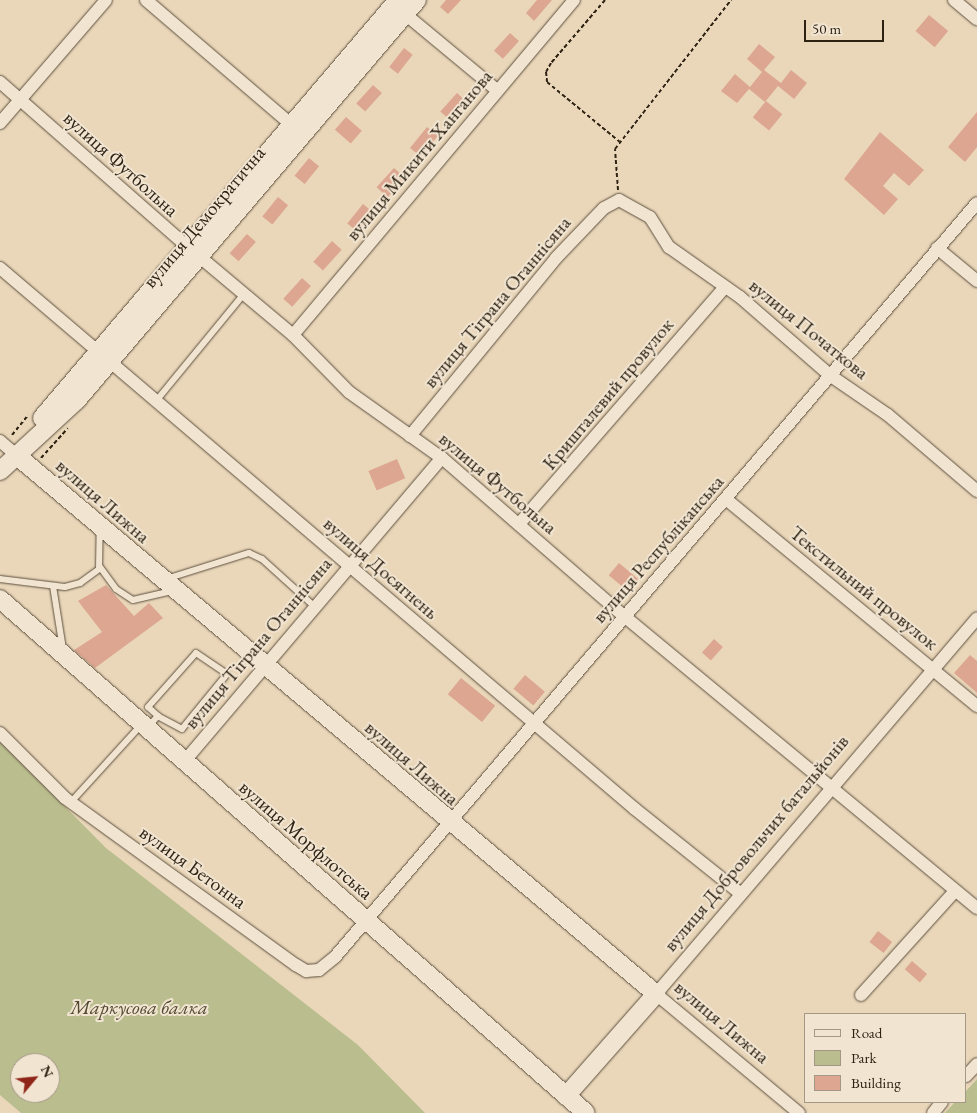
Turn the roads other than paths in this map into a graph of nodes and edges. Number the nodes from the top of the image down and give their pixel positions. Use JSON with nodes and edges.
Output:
{"nodes":[{"id":1,"x":106,"y":0,"type":"edge"},
{"id":2,"x":146,"y":0,"type":"edge"},
{"id":3,"x":417,"y":0,"type":"edge"},
{"id":4,"x":574,"y":0,"type":"edge"},
{"id":5,"x":954,"y":0,"type":"edge"},
{"id":6,"x":396,"y":5,"type":"edge"},
{"id":7,"x":977,"y":19,"type":"edge"},
{"id":8,"x":0,"y":82,"type":"edge"},
{"id":9,"x":497,"y":90,"type":"junction"},
{"id":10,"x":20,"y":99,"type":"junction"},
{"id":11,"x":0,"y":123,"type":"edge"},
{"id":12,"x":292,"y":125,"type":"junction"},
{"id":13,"x":619,"y":200,"type":"joint"},
{"id":14,"x":977,"y":203,"type":"edge"},
{"id":15,"x":937,"y":248,"type":"junction"},
{"id":16,"x":193,"y":252,"type":"junction"},
{"id":17,"x":0,"y":268,"type":"edge"},
{"id":18,"x":977,"y":281,"type":"edge"},
{"id":19,"x":725,"y":287,"type":"junction"},
{"id":20,"x":244,"y":294,"type":"junction"},
{"id":21,"x":293,"y":335,"type":"junction"},
{"id":22,"x":104,"y":357,"type":"junction"},
{"id":23,"x":832,"y":376,"type":"junction"},
{"id":24,"x":156,"y":401,"type":"junction"},
{"id":25,"x":410,"y":436,"type":"junction"},
{"id":26,"x":7,"y":447,"type":"edge"},
{"id":27,"x":442,"y":458,"type":"junction"},
{"id":28,"x":0,"y":470,"type":"edge"},
{"id":29,"x":977,"y":491,"type":"edge"},
{"id":30,"x":727,"y":500,"type":"junction"},
{"id":31,"x":519,"y":524,"type":"junction"},
{"id":32,"x":100,"y":527,"type":"junction"},
{"id":33,"x":347,"y":566,"type":"junction"},
{"id":34,"x":100,"y":567,"type":"junction"},
{"id":35,"x":0,"y":579,"type":"edge"},
{"id":36,"x":170,"y":585,"type":"junction"},
{"id":37,"x":53,"y":586,"type":"junction"},
{"id":38,"x":0,"y":599,"type":"edge"},
{"id":39,"x":314,"y":606,"type":"junction"},
{"id":40,"x":624,"y":616,"type":"junction"},
{"id":41,"x":977,"y":618,"type":"edge"},
{"id":42,"x":65,"y":657,"type":"junction"},
{"id":43,"x":265,"y":664,"type":"junction"},
{"id":44,"x":934,"y":668,"type":"junction"},
{"id":45,"x":977,"y":706,"type":"edge"},
{"id":46,"x":158,"y":716,"type":"junction"},
{"id":47,"x":534,"y":722,"type":"junction"},
{"id":48,"x":143,"y":727,"type":"junction"},
{"id":49,"x":0,"y":733,"type":"edge"},
{"id":50,"x":183,"y":763,"type":"junction"},
{"id":51,"x":832,"y":786,"type":"junction"},
{"id":52,"x":71,"y":802,"type":"junction"},
{"id":53,"x":448,"y":822,"type":"junction"},
{"id":54,"x":955,"y":890,"type":"junction"},
{"id":55,"x":740,"y":893,"type":"junction"},
{"id":56,"x":977,"y":908,"type":"edge"},
{"id":57,"x":366,"y":920,"type":"junction"},
{"id":58,"x":656,"y":994,"type":"junction"},
{"id":59,"x":861,"y":995,"type":"dead end"},
{"id":60,"x":977,"y":1064,"type":"edge"},
{"id":61,"x":967,"y":1075,"type":"edge"},
{"id":62,"x":566,"y":1096,"type":"junction"},
{"id":63,"x":941,"y":1103,"type":"edge"},
{"id":64,"x":586,"y":1113,"type":"edge"},
{"id":65,"x":799,"y":1113,"type":"edge"},
{"id":66,"x":933,"y":1113,"type":"edge"}],
"edges":[{"from":1,"to":10,"type":"street"},
{"from":2,"to":12,"type":"street"},
{"from":3,"to":6,"type":"street","name":"вулиця Демократична"},
{"from":4,"to":9,"type":"street","name":"вулиця Микити Ханганова"},
{"from":5,"to":7,"type":"street"},
{"from":6,"to":9,"type":"street"},
{"from":6,"to":12,"type":"street","name":"вулиця Демократична"},
{"from":6,"to":16,"type":"street","name":"вулиця Демократична"},
{"from":8,"to":10,"type":"street","name":"вулиця Футбольна"},
{"from":9,"to":21,"type":"street","name":"вулиця Микити Ханганова"},
{"from":10,"to":11,"type":"street"},
{"from":10,"to":16,"type":"street","name":"вулиця Футбольна"},
{"from":12,"to":16,"type":"street","name":"вулиця Демократична"},
{"from":13,"to":19,"type":"street","name":"вулиця Початкова"},
{"from":13,"to":25,"type":"street","name":"вулиця Тіграна Оганнісяна"},
{"from":14,"to":15,"type":"street","name":"вулиця Республіканська"},
{"from":15,"to":18,"type":"street"},
{"from":15,"to":23,"type":"street","name":"вулиця Республіканська"},
{"from":16,"to":20,"type":"street","name":"вулиця Футбольна"},
{"from":16,"to":22,"type":"street","name":"вулиця Демократична"},
{"from":17,"to":22,"type":"street","name":"вулиця Досягнень"},
{"from":19,"to":23,"type":"street","name":"вулиця Початкова"},
{"from":19,"to":31,"type":"street","name":"Кришталевий провулок"},
{"from":20,"to":21,"type":"street","name":"вулиця Футбольна"},
{"from":20,"to":24,"type":"lane"},
{"from":21,"to":25,"type":"street","name":"вулиця Футбольна"},
{"from":22,"to":24,"type":"street","name":"вулиця Досягнень"},
{"from":22,"to":26,"type":"street","name":"вулиця Демократична"},
{"from":23,"to":29,"type":"street","name":"вулиця Початкова"},
{"from":23,"to":30,"type":"street","name":"вулиця Республіканська"},
{"from":24,"to":33,"type":"street","name":"вулиця Досягнень"},
{"from":25,"to":27,"type":"street","name":"вулиця Футбольна"},
{"from":26,"to":28,"type":"street","name":"вулиця Демократична"},
{"from":26,"to":32,"type":"street","name":"вулиця Лижна"},
{"from":27,"to":31,"type":"street","name":"вулиця Футбольна"},
{"from":27,"to":33,"type":"street","name":"вулиця Тіграна Оганнісяна"},
{"from":30,"to":40,"type":"street","name":"вулиця Республіканська"},
{"from":30,"to":44,"type":"street","name":"Текстильний провулок"},
{"from":31,"to":40,"type":"street","name":"вулиця Футбольна"},
{"from":32,"to":34,"type":"lane"},
{"from":32,"to":36,"type":"street","name":"вулиця Лижна"},
{"from":33,"to":39,"type":"street","name":"вулиця Тіграна Оганнісяна"},
{"from":33,"to":47,"type":"street","name":"вулиця Досягнень"},
{"from":34,"to":36,"type":"lane"},
{"from":34,"to":37,"type":"lane"},
{"from":35,"to":37,"type":"lane"},
{"from":36,"to":39,"type":"lane"},
{"from":36,"to":43,"type":"street","name":"вулиця Лижна"},
{"from":37,"to":42,"type":"lane"},
{"from":38,"to":42,"type":"street","name":"вулиця Морфлотська"},
{"from":39,"to":43,"type":"street","name":"вулиця Тіграна Оганнісяна"},
{"from":40,"to":47,"type":"street","name":"вулиця Республіканська"},
{"from":40,"to":51,"type":"street","name":"вулиця Футбольна"},
{"from":41,"to":44,"type":"street","name":"вулиця Добровольчих батальйонів"},
{"from":42,"to":48,"type":"street","name":"вулиця Морфлотська"},
{"from":43,"to":50,"type":"street","name":"вулиця Тіграна Оганнісяна"},
{"from":43,"to":53,"type":"street","name":"вулиця Лижна"},
{"from":44,"to":45,"type":"street","name":"Текстильний провулок"},
{"from":44,"to":51,"type":"street","name":"вулиця Добровольчих батальйонів"},
{"from":46,"to":46,"type":"lane"},
{"from":46,"to":48,"type":"lane"},
{"from":47,"to":53,"type":"street","name":"вулиця Республіканська"},
{"from":47,"to":55,"type":"street","name":"вулиця Досягнень"},
{"from":48,"to":50,"type":"street","name":"вулиця Морфлотська"},
{"from":48,"to":52,"type":"lane"},
{"from":49,"to":52,"type":"street","name":"вулиця Бетонна"},
{"from":50,"to":57,"type":"street","name":"вулиця Морфлотська"},
{"from":51,"to":54,"type":"street","name":"вулиця Футбольна"},
{"from":51,"to":55,"type":"street","name":"вулиця Добровольчих батальйонів"},
{"from":52,"to":57,"type":"street","name":"вулиця Бетонна"},
{"from":53,"to":57,"type":"street","name":"вулиця Республіканська"},
{"from":53,"to":58,"type":"street","name":"вулиця Лижна"},
{"from":54,"to":56,"type":"street","name":"вулиця Футбольна"},
{"from":54,"to":59,"type":"street"},
{"from":55,"to":58,"type":"street","name":"вулиця Добровольчих батальйонів"},
{"from":57,"to":62,"type":"street","name":"вулиця Морфлотська"},
{"from":58,"to":62,"type":"street","name":"вулиця Добровольчих батальйонів"},
{"from":58,"to":65,"type":"street","name":"вулиця Лижна"},
{"from":60,"to":61,"type":"street"},
{"from":62,"to":64,"type":"street","name":"вулиця Морфлотська"},
{"from":63,"to":66,"type":"street"}]}
